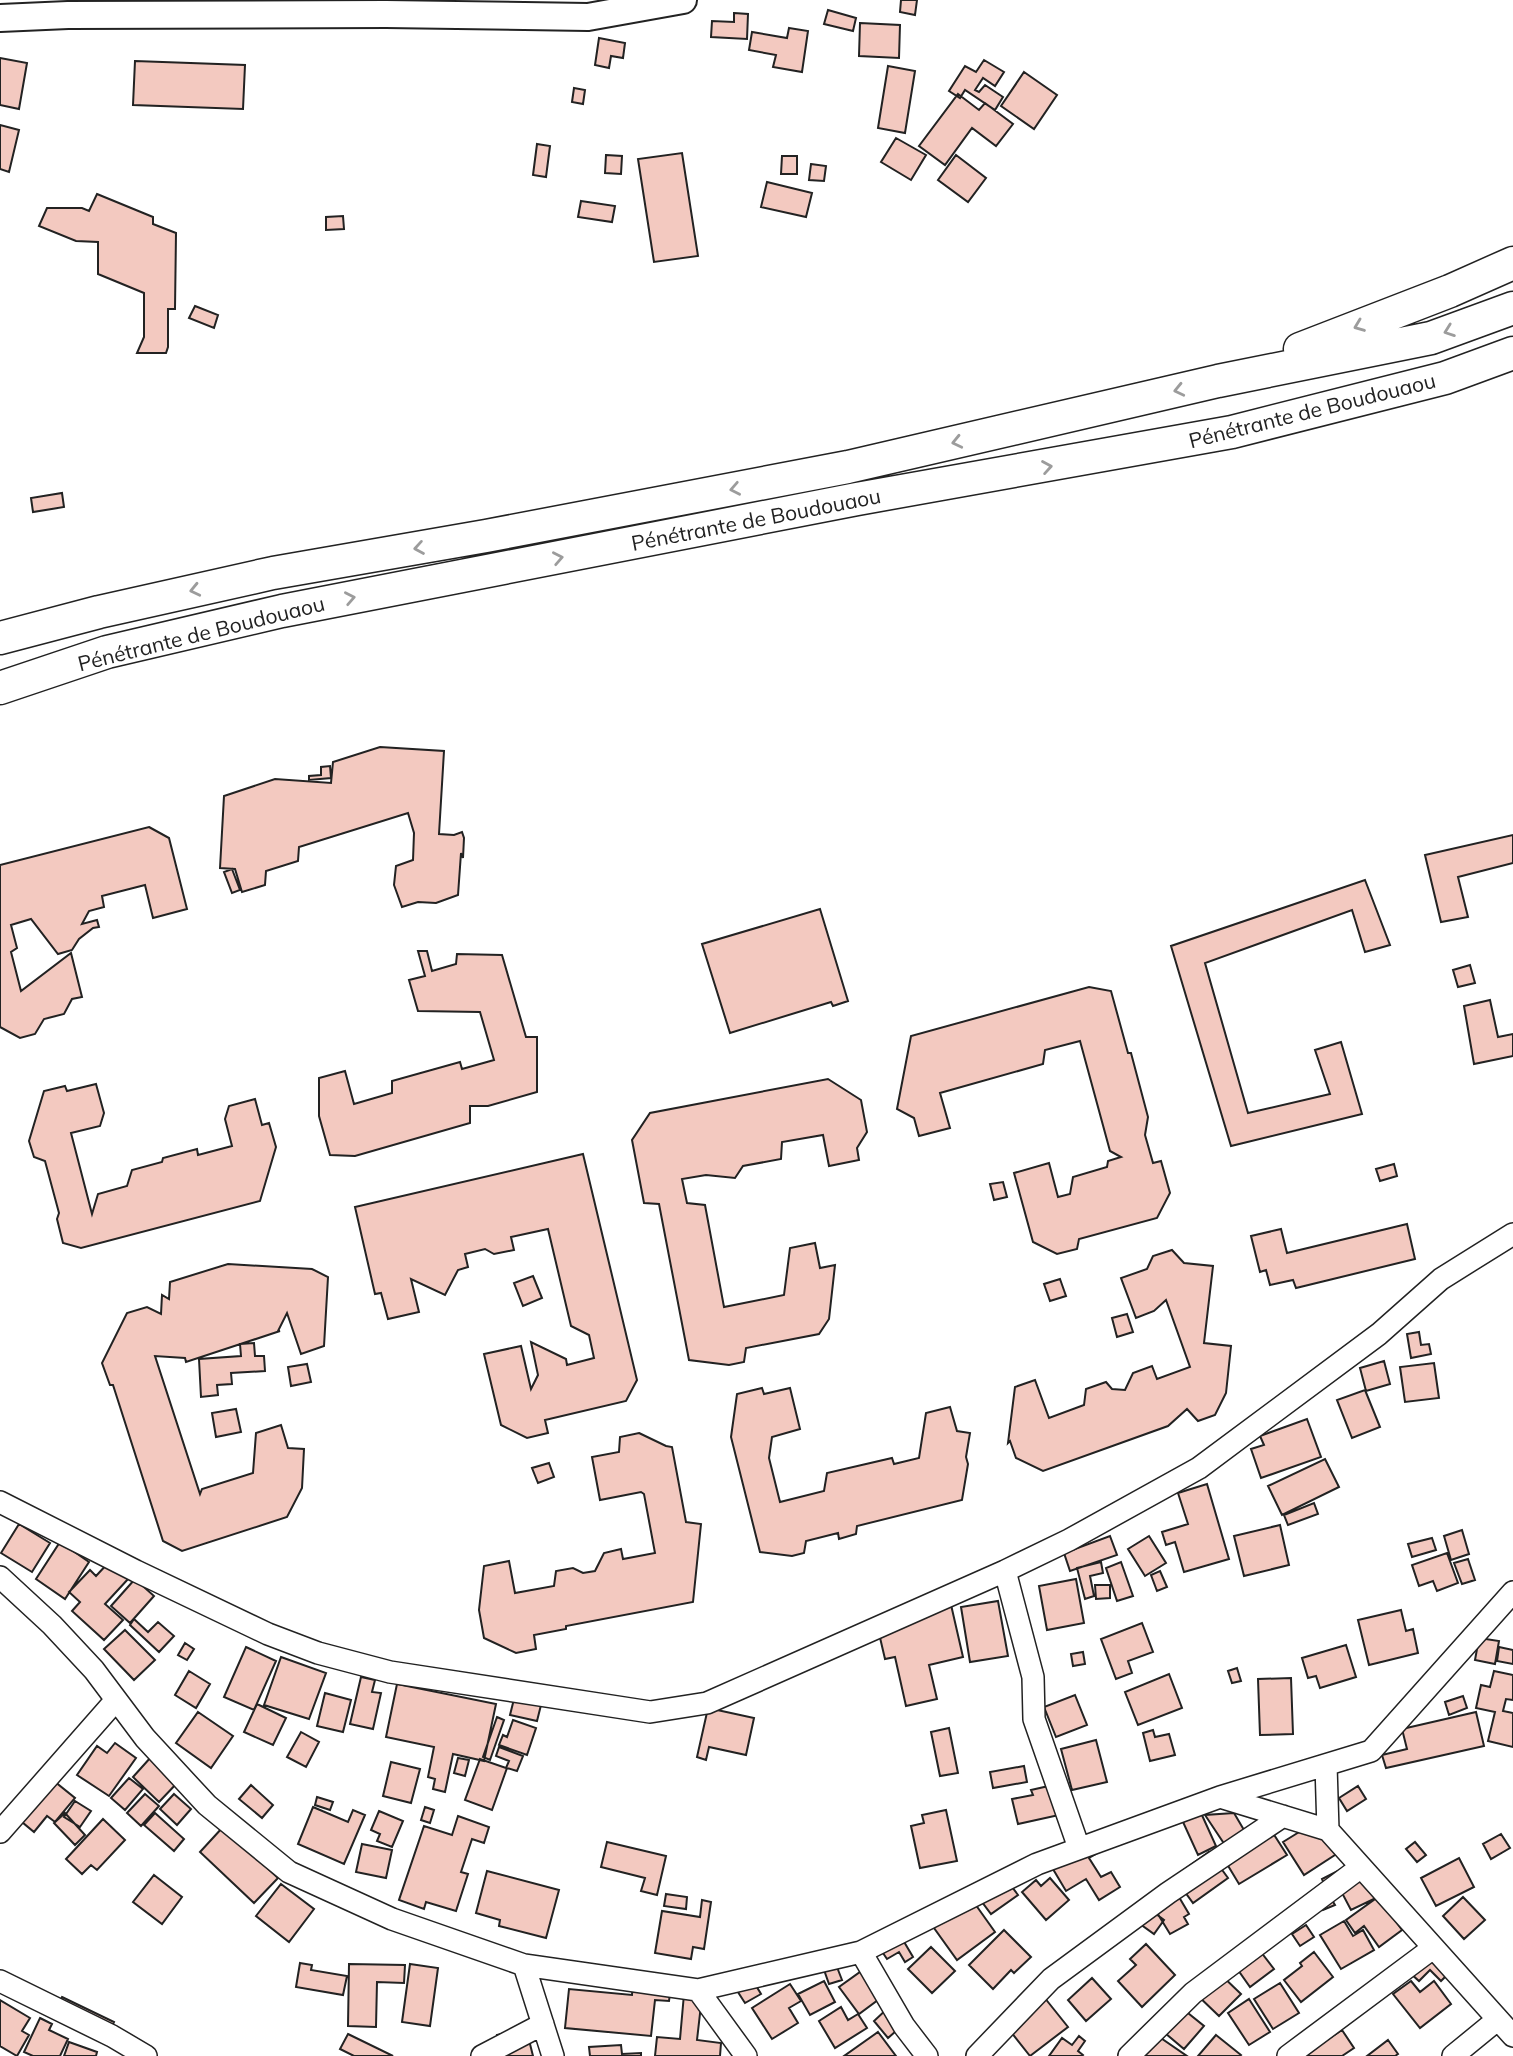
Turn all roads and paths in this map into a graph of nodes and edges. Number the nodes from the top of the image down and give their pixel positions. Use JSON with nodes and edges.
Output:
{"nodes":[{"id":1,"x":683,"y":0,"type":"edge"},
{"id":2,"x":387,"y":7,"type":"edge"},
{"id":3,"x":4,"y":12,"type":"edge"},
{"id":4,"x":1513,"y":263,"type":"edge"},
{"id":5,"x":1513,"y":308,"type":"edge"},
{"id":6,"x":1513,"y":354,"type":"edge"},
{"id":7,"x":1219,"y":381,"type":"junction"},
{"id":8,"x":0,"y":638,"type":"edge"},
{"id":9,"x":0,"y":688,"type":"edge"},
{"id":10,"x":1513,"y":1234,"type":"edge"},
{"id":11,"x":0,"y":1502,"type":"edge"},
{"id":12,"x":1005,"y":1571,"type":"junction"},
{"id":13,"x":0,"y":1577,"type":"edge"},
{"id":14,"x":1513,"y":1592,"type":"edge"},
{"id":15,"x":117,"y":1700,"type":"junction"},
{"id":16,"x":1326,"y":1765,"type":"junction"},
{"id":17,"x":1220,"y":1797,"type":"junction"},
{"id":18,"x":1283,"y":1816,"type":"junction"},
{"id":19,"x":1328,"y":1830,"type":"junction"},
{"id":20,"x":0,"y":1832,"type":"edge"},
{"id":21,"x":1079,"y":1847,"type":"junction"},
{"id":22,"x":1362,"y":1867,"type":"junction"},
{"id":23,"x":1433,"y":1948,"type":"junction"},
{"id":24,"x":861,"y":1952,"type":"junction"},
{"id":25,"x":524,"y":1965,"type":"junction"},
{"id":26,"x":0,"y":1981,"type":"edge"},
{"id":27,"x":698,"y":1990,"type":"junction"},
{"id":28,"x":1497,"y":2020,"type":"junction"},
{"id":29,"x":543,"y":2024,"type":"junction"},
{"id":30,"x":1513,"y":2036,"type":"edge"},
{"id":31,"x":146,"y":2056,"type":"edge"},
{"id":32,"x":482,"y":2056,"type":"edge"},
{"id":33,"x":553,"y":2056,"type":"edge"},
{"id":34,"x":746,"y":2056,"type":"edge"},
{"id":35,"x":928,"y":2056,"type":"edge"},
{"id":36,"x":977,"y":2056,"type":"edge"},
{"id":37,"x":1129,"y":2056,"type":"edge"},
{"id":38,"x":1288,"y":2056,"type":"edge"},
{"id":39,"x":1453,"y":2056,"type":"edge"}],
"edges":[{"from":1,"to":2,"type":"main road"},
{"from":2,"to":3,"type":"main road"},
{"from":4,"to":7,"type":"highway","one_way":true},
{"from":5,"to":7,"type":"highway","name":"Pénétrante de Boudouaou","one_way":true},
{"from":9,"to":6,"type":"highway","name":"Pénétrante de Boudouaou","one_way":true},
{"from":7,"to":8,"type":"highway","name":"Pénétrante de Boudouaou","one_way":true},
{"from":10,"to":12,"type":"street"},
{"from":11,"to":12,"type":"street"},
{"from":12,"to":21,"type":"street"},
{"from":13,"to":15,"type":"street"},
{"from":14,"to":16,"type":"street"},
{"from":15,"to":20,"type":"street"},
{"from":15,"to":25,"type":"street"},
{"from":16,"to":17,"type":"street"},
{"from":16,"to":19,"type":"street"},
{"from":17,"to":18,"type":"street"},
{"from":17,"to":21,"type":"street"},
{"from":18,"to":19,"type":"street"},
{"from":18,"to":36,"type":"street"},
{"from":19,"to":22,"type":"street"},
{"from":21,"to":24,"type":"street"},
{"from":22,"to":23,"type":"street"},
{"from":22,"to":37,"type":"street"},
{"from":23,"to":28,"type":"street"},
{"from":23,"to":38,"type":"street"},
{"from":24,"to":27,"type":"street"},
{"from":24,"to":35,"type":"street"},
{"from":25,"to":27,"type":"street"},
{"from":25,"to":29,"type":"street"},
{"from":26,"to":31,"type":"street"},
{"from":27,"to":34,"type":"street"},
{"from":28,"to":30,"type":"street"},
{"from":28,"to":39,"type":"street"},
{"from":29,"to":32,"type":"street"},
{"from":29,"to":33,"type":"street"}]}
